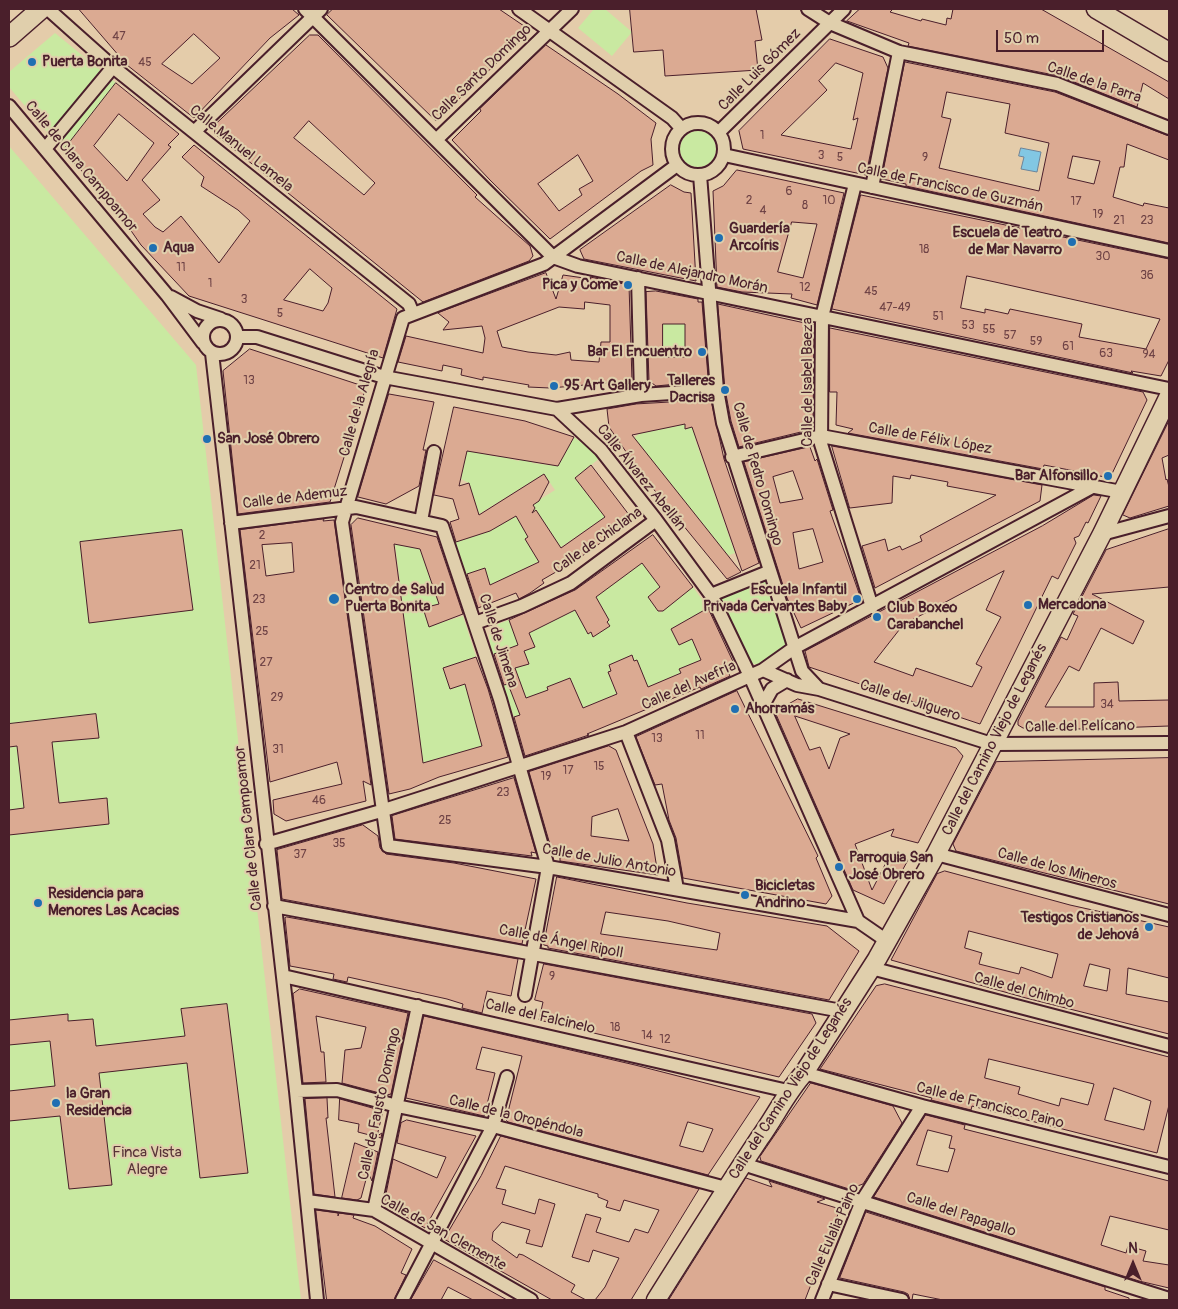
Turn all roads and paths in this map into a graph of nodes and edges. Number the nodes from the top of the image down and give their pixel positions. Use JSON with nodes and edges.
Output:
{"nodes":[{"id":1,"x":41,"y":9,"type":"edge"},
{"id":2,"x":48,"y":9,"type":"edge"},
{"id":3,"x":519,"y":9,"type":"edge"},
{"id":4,"x":572,"y":9,"type":"edge"},
{"id":5,"x":808,"y":9,"type":"edge"},
{"id":6,"x":844,"y":9,"type":"edge"},
{"id":7,"x":1096,"y":9,"type":"edge"},
{"id":8,"x":313,"y":12,"type":"edge"},
{"id":9,"x":830,"y":22,"type":"junction"},
{"id":10,"x":550,"y":30,"type":"junction"},
{"id":11,"x":9,"y":37,"type":"edge"},
{"id":12,"x":899,"y":52,"type":"junction"},
{"id":13,"x":1169,"y":52,"type":"edge"},
{"id":14,"x":113,"y":67,"type":"junction"},
{"id":15,"x":9,"y":106,"type":"edge"},
{"id":16,"x":681,"y":128,"type":"junction"},
{"id":17,"x":1169,"y":128,"type":"edge"},
{"id":18,"x":194,"y":132,"type":"junction"},
{"id":19,"x":719,"y":132,"type":"junction"},
{"id":20,"x":436,"y":140,"type":"junction"},
{"id":21,"x":45,"y":149,"type":"junction"},
{"id":22,"x":724,"y":155,"type":"junction"},
{"id":23,"x":677,"y":165,"type":"junction"},
{"id":24,"x":700,"y":175,"type":"junction"},
{"id":25,"x":855,"y":184,"type":"junction"},
{"id":26,"x":872,"y":188,"type":"junction"},
{"id":27,"x":1169,"y":251,"type":"edge"},
{"id":28,"x":553,"y":258,"type":"junction"},
{"id":29,"x":638,"y":278,"type":"junction"},
{"id":30,"x":710,"y":293,"type":"junction"},
{"id":31,"x":167,"y":295,"type":"junction"},
{"id":32,"x":413,"y":314,"type":"junction"},
{"id":33,"x":822,"y":317,"type":"junction"},
{"id":34,"x":221,"y":319,"type":"junction"},
{"id":35,"x":237,"y":337,"type":"junction"},
{"id":36,"x":208,"y":348,"type":"junction"},
{"id":37,"x":384,"y":377,"type":"junction"},
{"id":38,"x":1169,"y":389,"type":"edge"},
{"id":39,"x":718,"y":390,"type":"junction"},
{"id":40,"x":641,"y":395,"type":"junction"},
{"id":41,"x":1169,"y":396,"type":"edge"},
{"id":42,"x":557,"y":409,"type":"junction"},
{"id":43,"x":821,"y":436,"type":"junction"},
{"id":44,"x":434,"y":452,"type":"dead end"},
{"id":45,"x":732,"y":457,"type":"junction"},
{"id":46,"x":1094,"y":486,"type":"junction"},
{"id":47,"x":1122,"y":492,"type":"junction"},
{"id":48,"x":346,"y":508,"type":"junction"},
{"id":49,"x":1169,"y":516,"type":"edge"},
{"id":50,"x":656,"y":520,"type":"junction"},
{"id":51,"x":421,"y":521,"type":"junction"},
{"id":52,"x":231,"y":523,"type":"junction"},
{"id":53,"x":442,"y":526,"type":"joint"},
{"id":54,"x":1102,"y":534,"type":"junction"},
{"id":55,"x":768,"y":572,"type":"junction"},
{"id":56,"x":711,"y":595,"type":"junction"},
{"id":57,"x":872,"y":607,"type":"junction"},
{"id":58,"x":475,"y":623,"type":"junction"},
{"id":59,"x":794,"y":648,"type":"junction"},
{"id":60,"x":763,"y":670,"type":"junction"},
{"id":61,"x":750,"y":676,"type":"junction"},
{"id":62,"x":787,"y":680,"type":"junction"},
{"id":63,"x":819,"y":689,"type":"junction"},
{"id":64,"x":763,"y":705,"type":"junction"},
{"id":65,"x":626,"y":732,"type":"junction"},
{"id":66,"x":1169,"y":743,"type":"edge"},
{"id":67,"x":992,"y":744,"type":"junction"},
{"id":68,"x":520,"y":766,"type":"junction"},
{"id":69,"x":381,"y":811,"type":"junction"},
{"id":70,"x":266,"y":844,"type":"junction"},
{"id":71,"x":936,"y":854,"type":"junction"},
{"id":72,"x":548,"y":867,"type":"junction"},
{"id":73,"x":677,"y":889,"type":"junction"},
{"id":74,"x":274,"y":906,"type":"junction"},
{"id":75,"x":1169,"y":915,"type":"edge"},
{"id":76,"x":858,"y":921,"type":"junction"},
{"id":77,"x":888,"y":940,"type":"junction"},
{"id":78,"x":533,"y":953,"type":"junction"},
{"id":79,"x":871,"y":968,"type":"junction"},
{"id":80,"x":283,"y":976,"type":"junction"},
{"id":81,"x":524,"y":995,"type":"dead end"},
{"id":82,"x":418,"y":1006,"type":"junction"},
{"id":83,"x":842,"y":1011,"type":"junction"},
{"id":84,"x":1169,"y":1046,"type":"edge"},
{"id":85,"x":804,"y":1073,"type":"junction"},
{"id":86,"x":507,"y":1077,"type":"dead end"},
{"id":87,"x":296,"y":1091,"type":"junction"},
{"id":88,"x":788,"y":1091,"type":"junction"},
{"id":89,"x":397,"y":1106,"type":"junction"},
{"id":90,"x":922,"y":1106,"type":"junction"},
{"id":91,"x":493,"y":1126,"type":"junction"},
{"id":92,"x":743,"y":1164,"type":"junction"},
{"id":93,"x":1169,"y":1167,"type":"edge"},
{"id":94,"x":726,"y":1188,"type":"junction"},
{"id":95,"x":306,"y":1201,"type":"junction"},
{"id":96,"x":862,"y":1201,"type":"junction"},
{"id":97,"x":374,"y":1210,"type":"junction"},
{"id":98,"x":433,"y":1244,"type":"junction"},
{"id":99,"x":828,"y":1284,"type":"junction"},
{"id":100,"x":527,"y":1299,"type":"edge"},
{"id":101,"x":1169,"y":1299,"type":"edge"},
{"id":102,"x":317,"y":1300,"type":"edge"},
{"id":103,"x":402,"y":1300,"type":"edge"},
{"id":104,"x":656,"y":1300,"type":"edge"},
{"id":105,"x":822,"y":1300,"type":"edge"},
{"id":106,"x":902,"y":1300,"type":"edge"}],
"edges":[{"from":1,"to":11,"type":"main road"},
{"from":2,"to":14,"type":"street","name":"Calle Manuel Lamela"},
{"from":3,"to":10,"type":"street"},
{"from":4,"to":10,"type":"street","name":"Calle Santo Domingo"},
{"from":5,"to":9,"type":"street","name":"Calle de la Parra"},
{"from":6,"to":9,"type":"street","name":"Calle Luis Gómez"},
{"from":7,"to":13,"type":"street"},
{"from":8,"to":18,"type":"street"},
{"from":8,"to":20,"type":"street","name":"Calle de Alejandro Morán"},
{"from":9,"to":12,"type":"street","name":"Calle de la Parra"},
{"from":9,"to":19,"type":"street","name":"Calle Luis Gómez"},
{"from":10,"to":16,"type":"street"},
{"from":10,"to":20,"type":"street","name":"Calle Santo Domingo"},
{"from":12,"to":17,"type":"street","name":"Calle de la Parra"},
{"from":12,"to":26,"type":"street"},
{"from":14,"to":18,"type":"street","name":"Calle Manuel Lamela"},
{"from":14,"to":21,"type":"street"},
{"from":15,"to":21,"type":"street","name":"Calle de Clara Campoamor"},
{"from":16,"to":19,"type":"street"},
{"from":16,"to":23,"type":"street"},
{"from":18,"to":32,"type":"street","name":"Calle Manuel Lamela"},
{"from":19,"to":22,"type":"street"},
{"from":20,"to":28,"type":"street","name":"Calle de Alejandro Morán"},
{"from":21,"to":31,"type":"street","name":"Calle de Clara Campoamor"},
{"from":22,"to":24,"type":"street"},
{"from":22,"to":25,"type":"street","name":"Calle de Francisco de Guzmán"},
{"from":23,"to":24,"type":"street"},
{"from":23,"to":28,"type":"street","name":"Calle de la Alegría"},
{"from":24,"to":30,"type":"street","name":"Calle de Pedro Domingo"},
{"from":25,"to":26,"type":"street","name":"Calle de Francisco de Guzmán"},
{"from":25,"to":33,"type":"street","name":"Calle de Isabel Baeza"},
{"from":26,"to":27,"type":"street","name":"Calle de Francisco de Guzmán"},
{"from":28,"to":29,"type":"street","name":"Calle de Alejandro Morán"},
{"from":28,"to":32,"type":"street","name":"Calle de la Alegría"},
{"from":29,"to":30,"type":"street","name":"Calle de Alejandro Morán"},
{"from":29,"to":40,"type":"street"},
{"from":30,"to":33,"type":"street","name":"Calle de Alejandro Morán"},
{"from":30,"to":39,"type":"street","name":"Calle de Pedro Domingo"},
{"from":31,"to":34,"type":"street","name":"Calle de Clara Campoamor"},
{"from":31,"to":36,"type":"street","name":"Calle de Clara Campoamor"},
{"from":32,"to":37,"type":"street","name":"Calle de la Alegría"},
{"from":33,"to":38,"type":"street","name":"Calle de Alejandro Morán"},
{"from":33,"to":43,"type":"street","name":"Calle de Isabel Baeza"},
{"from":34,"to":35,"type":"street"},
{"from":34,"to":36,"type":"street"},
{"from":35,"to":36,"type":"street"},
{"from":35,"to":37,"type":"street"},
{"from":36,"to":52,"type":"street","name":"Calle de Clara Campoamor"},
{"from":37,"to":42,"type":"street"},
{"from":37,"to":48,"type":"street","name":"Calle de la Alegría"},
{"from":39,"to":40,"type":"street"},
{"from":39,"to":45,"type":"street","name":"Calle de Pedro Domingo"},
{"from":40,"to":42,"type":"street"},
{"from":41,"to":47,"type":"street","name":"Calle del Camino Viejo de Leganés"},
{"from":42,"to":50,"type":"street","name":"Calle Álvarez Abellán"},
{"from":43,"to":45,"type":"street","name":"Calle de Félix López"},
{"from":43,"to":46,"type":"street","name":"Calle de Félix López"},
{"from":43,"to":57,"type":"street","name":"Calle de Isabel Baeza"},
{"from":44,"to":51,"type":"street"},
{"from":45,"to":55,"type":"street","name":"Calle de Pedro Domingo"},
{"from":46,"to":47,"type":"street","name":"Calle de Félix López"},
{"from":46,"to":57,"type":"street","name":"Calle del Avefría"},
{"from":47,"to":54,"type":"street","name":"Calle del Camino Viejo de Leganés"},
{"from":48,"to":51,"type":"street","name":"Calle de Ademuz"},
{"from":48,"to":52,"type":"street","name":"Calle de Ademuz"},
{"from":48,"to":69,"type":"street","name":"Calle de la Alegría"},
{"from":49,"to":54,"type":"street"},
{"from":50,"to":56,"type":"street","name":"Calle Álvarez Abellán"},
{"from":50,"to":58,"type":"street","name":"Calle de Chiclana"},
{"from":51,"to":53,"type":"street","name":"Calle de Ademuz"},
{"from":52,"to":70,"type":"street","name":"Calle de Clara Campoamor"},
{"from":53,"to":58,"type":"street","name":"Calle de Jimena"},
{"from":54,"to":67,"type":"street","name":"Calle del Camino Viejo de Leganés"},
{"from":55,"to":56,"type":"street"},
{"from":55,"to":59,"type":"street","name":"Calle de Pedro Domingo"},
{"from":56,"to":61,"type":"street","name":"Calle Álvarez Abellán"},
{"from":57,"to":59,"type":"street","name":"Calle del Avefría"},
{"from":58,"to":68,"type":"street","name":"Calle de Jimena"},
{"from":59,"to":60,"type":"street","name":"Calle del Avefría"},
{"from":59,"to":63,"type":"street","name":"Calle del Jilguero"},
{"from":60,"to":61,"type":"street","name":"Calle del Avefría"},
{"from":60,"to":62,"type":"street","name":"Calle del Jilguero"},
{"from":61,"to":64,"type":"street","name":"Calle Álvarez Abellán"},
{"from":61,"to":65,"type":"street","name":"Calle del Avefría"},
{"from":62,"to":63,"type":"street","name":"Calle del Jilguero"},
{"from":62,"to":64,"type":"street"},
{"from":63,"to":67,"type":"street","name":"Calle del Jilguero"},
{"from":64,"to":76,"type":"street","name":"Calle Álvarez Abellán"},
{"from":65,"to":68,"type":"street","name":"Calle del Avefría"},
{"from":65,"to":73,"type":"street"},
{"from":66,"to":67,"type":"street","name":"Calle del Pelícano"},
{"from":67,"to":71,"type":"street","name":"Calle del Camino Viejo de Leganés"},
{"from":68,"to":69,"type":"street","name":"Calle del Avefría"},
{"from":68,"to":72,"type":"street","name":"Calle de Jimena"},
{"from":69,"to":70,"type":"street","name":"Calle del Avefría"},
{"from":69,"to":72,"type":"street","name":"Calle de Julio Antonio"},
{"from":70,"to":74,"type":"street","name":"Calle de Clara Campoamor"},
{"from":71,"to":75,"type":"street","name":"Calle de los Mineros"},
{"from":71,"to":77,"type":"street","name":"Calle del Camino Viejo de Leganés"},
{"from":72,"to":73,"type":"street","name":"Calle de Julio Antonio"},
{"from":72,"to":78,"type":"street"},
{"from":73,"to":76,"type":"street","name":"Calle de Julio Antonio"},
{"from":74,"to":78,"type":"street","name":"Calle de Ángel Ripoll"},
{"from":74,"to":80,"type":"street","name":"Calle de Clara Campoamor"},
{"from":76,"to":77,"type":"street"},
{"from":77,"to":79,"type":"street","name":"Calle del Camino Viejo de Leganés"},
{"from":78,"to":81,"type":"street"},
{"from":78,"to":83,"type":"street","name":"Calle de Ángel Ripoll"},
{"from":79,"to":83,"type":"street","name":"Calle del Camino Viejo de Leganés"},
{"from":79,"to":84,"type":"street","name":"Calle del Chimbo"},
{"from":80,"to":82,"type":"street","name":"Calle del Falcinelo"},
{"from":80,"to":87,"type":"street","name":"Calle de Clara Campoamor"},
{"from":82,"to":88,"type":"street","name":"Calle del Falcinelo"},
{"from":82,"to":89,"type":"street","name":"Calle de Fausto Domingo"},
{"from":83,"to":85,"type":"street","name":"Calle del Camino Viejo de Leganés"},
{"from":85,"to":88,"type":"street","name":"Calle del Camino Viejo de Leganés"},
{"from":85,"to":90,"type":"street","name":"Calle de Francisco Paino"},
{"from":86,"to":91,"type":"street"},
{"from":87,"to":89,"type":"street","name":"Calle de la Oropéndola"},
{"from":87,"to":95,"type":"street","name":"Calle de Clara Campoamor"},
{"from":88,"to":92,"type":"street","name":"Calle del Camino Viejo de Leganés"},
{"from":89,"to":91,"type":"street","name":"Calle de la Oropéndola"},
{"from":89,"to":97,"type":"street","name":"Calle de Fausto Domingo"},
{"from":90,"to":93,"type":"street","name":"Calle de Francisco Paino"},
{"from":90,"to":96,"type":"street","name":"Calle Eulalia Paino"},
{"from":91,"to":94,"type":"street","name":"Calle de la Oropéndola"},
{"from":91,"to":98,"type":"street"},
{"from":92,"to":94,"type":"street","name":"Calle del Camino Viejo de Leganés"},
{"from":92,"to":96,"type":"street","name":"Calle del Papagallo"},
{"from":94,"to":104,"type":"street","name":"Calle del Camino Viejo de Leganés"},
{"from":95,"to":97,"type":"street","name":"Calle de San Clemente"},
{"from":95,"to":102,"type":"street","name":"Calle de Clara Campoamor"},
{"from":96,"to":99,"type":"street","name":"Calle Eulalia Paino"},
{"from":96,"to":101,"type":"street","name":"Calle del Papagallo"},
{"from":97,"to":98,"type":"street","name":"Calle de San Clemente"},
{"from":98,"to":100,"type":"street","name":"Calle de San Clemente"},
{"from":98,"to":103,"type":"street"},
{"from":99,"to":105,"type":"street","name":"Calle Eulalia Paino"},
{"from":99,"to":106,"type":"street"}]}
